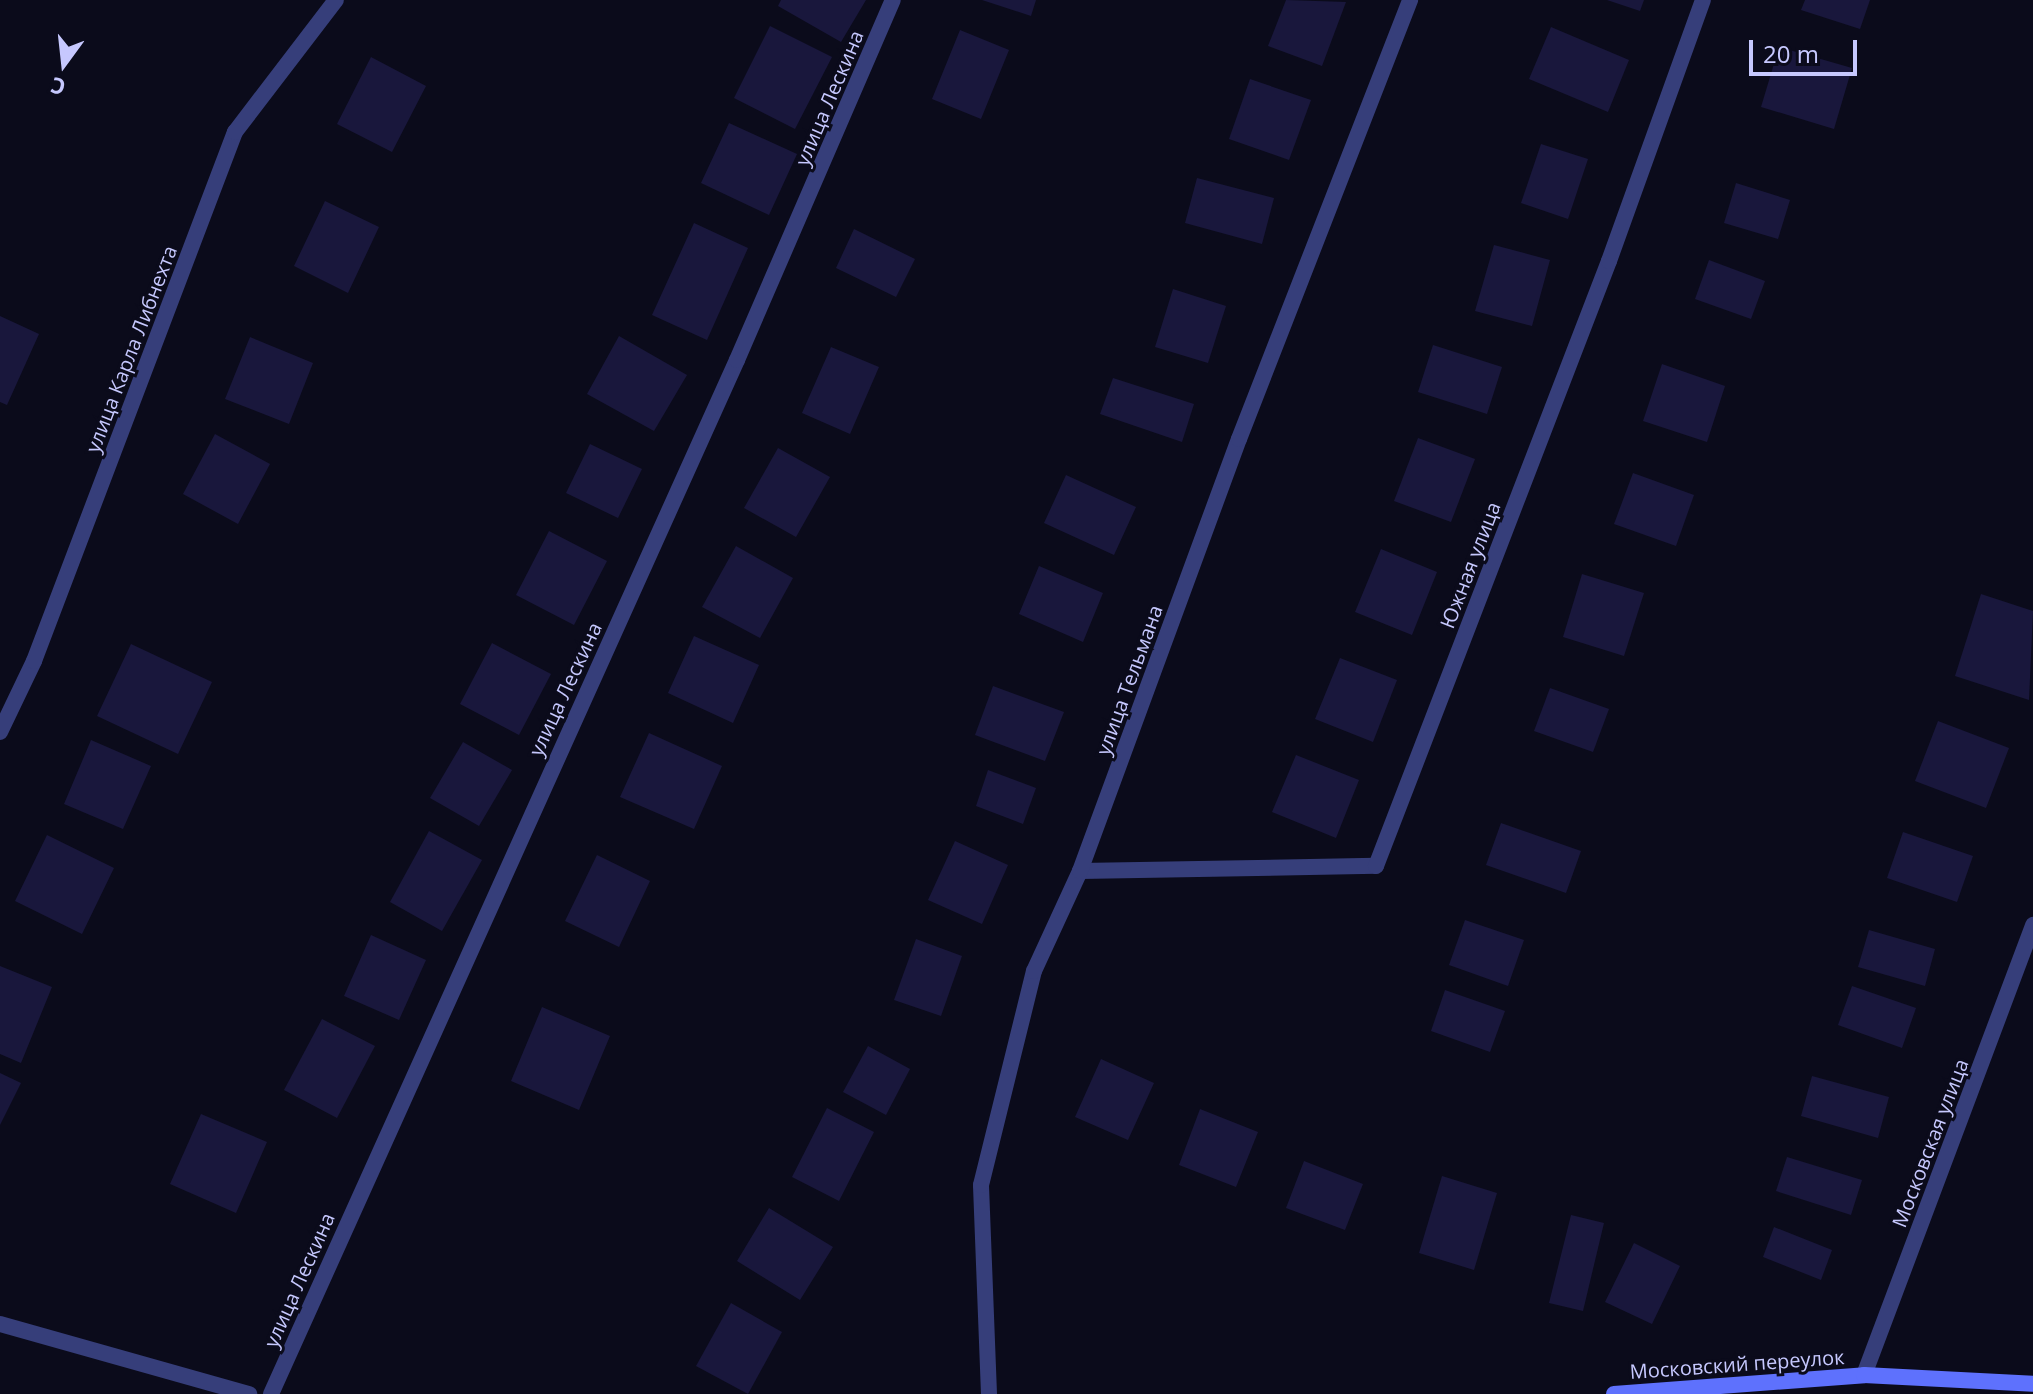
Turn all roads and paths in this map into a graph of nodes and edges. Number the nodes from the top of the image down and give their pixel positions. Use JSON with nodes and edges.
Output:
{"nodes":[{"id":1,"x":336,"y":0,"type":"edge"},
{"id":2,"x":893,"y":0,"type":"edge"},
{"id":3,"x":1410,"y":0,"type":"edge"},
{"id":4,"x":1703,"y":0,"type":"edge"},
{"id":5,"x":0,"y":732,"type":"edge"},
{"id":6,"x":1080,"y":871,"type":"junction"},
{"id":7,"x":2033,"y":925,"type":"edge"},
{"id":8,"x":0,"y":1324,"type":"edge"},
{"id":9,"x":1864,"y":1375,"type":"junction"},
{"id":10,"x":2033,"y":1384,"type":"edge"},
{"id":11,"x":249,"y":1394,"type":"edge"},
{"id":12,"x":271,"y":1394,"type":"edge"},
{"id":13,"x":989,"y":1394,"type":"edge"},
{"id":14,"x":1614,"y":1394,"type":"edge"}],
"edges":[{"from":1,"to":5,"type":"street","name":"улица Карла Либнехта"},
{"from":2,"to":12,"type":"street","name":"улица Лескина"},
{"from":3,"to":6,"type":"street","name":"улица Тельмана"},
{"from":4,"to":6,"type":"street","name":"Южная улица"},
{"from":6,"to":13,"type":"street","name":"улица Тельмана"},
{"from":7,"to":9,"type":"street","name":"Московская улица"},
{"from":8,"to":11,"type":"street"},
{"from":9,"to":10,"type":"street","name":"Московский переулок"},
{"from":9,"to":14,"type":"street","name":"Московский переулок"}]}
